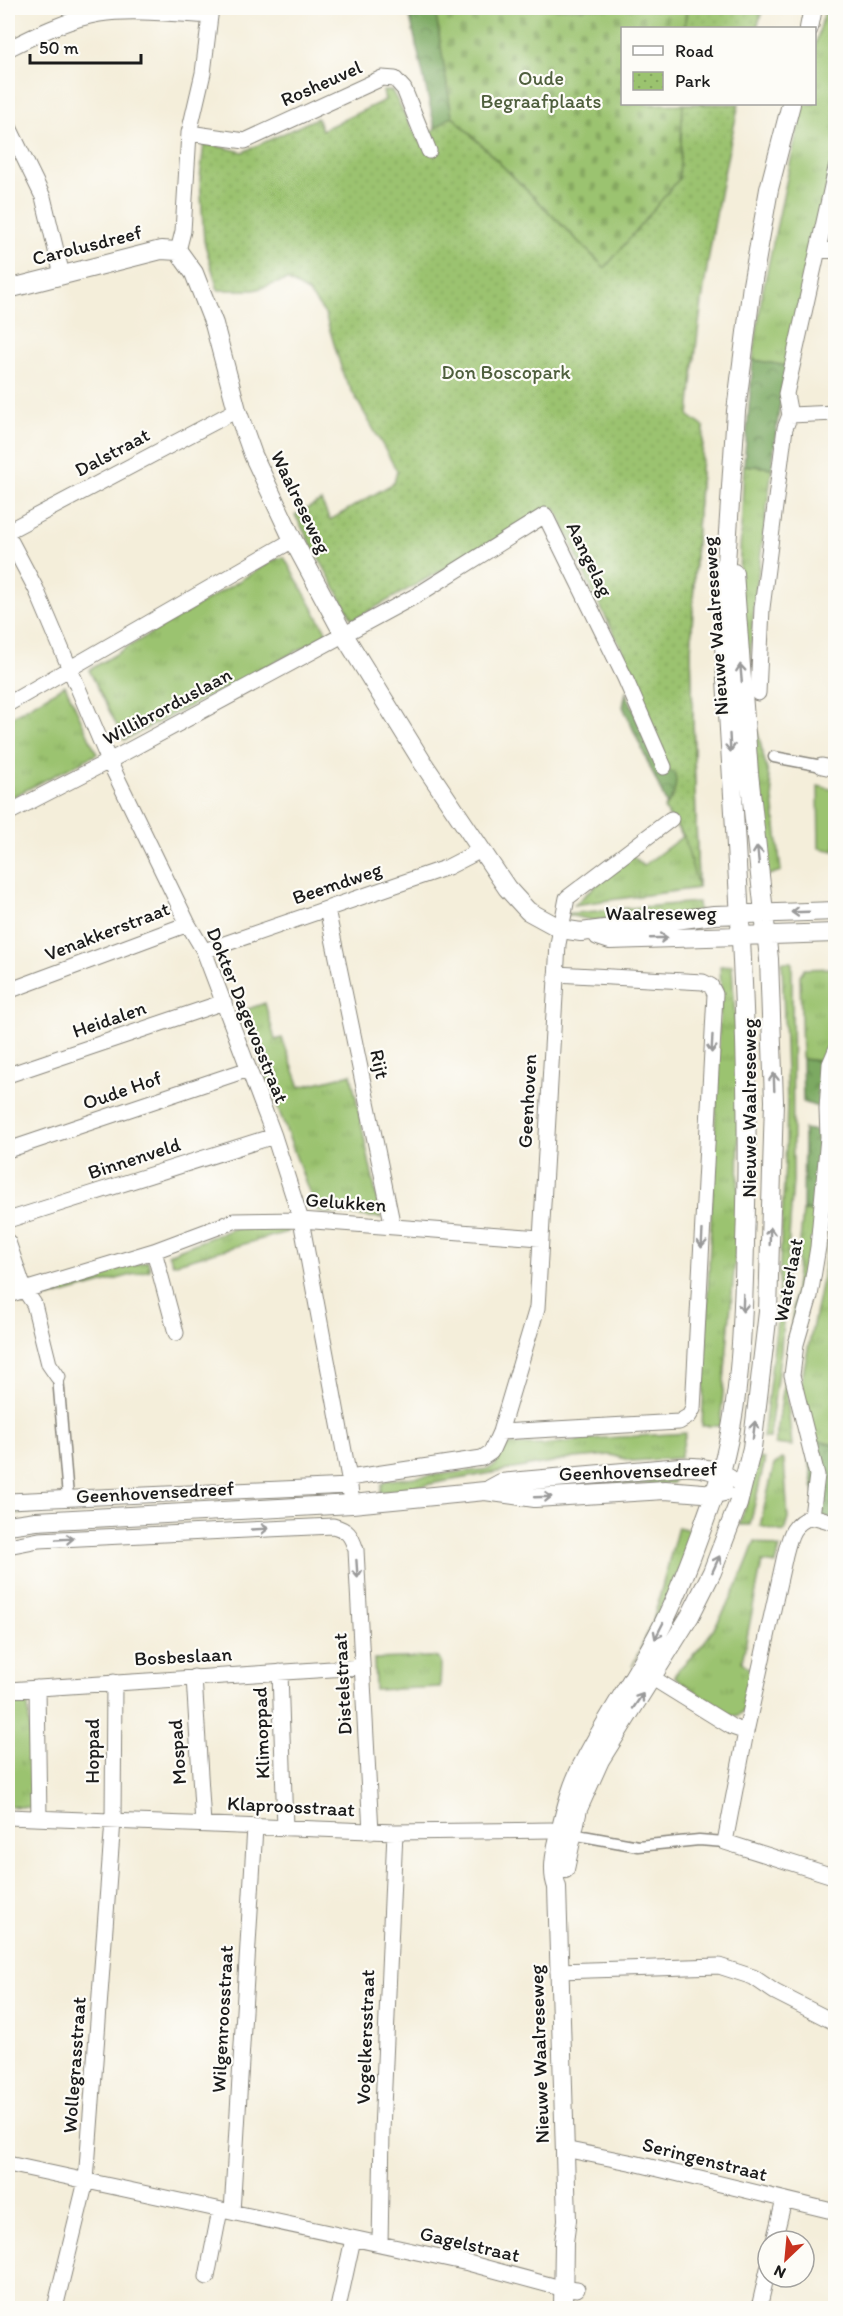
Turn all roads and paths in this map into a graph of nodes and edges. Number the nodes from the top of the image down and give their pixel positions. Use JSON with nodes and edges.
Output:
{"nodes":[{"id":1,"x":211,"y":12,"type":"edge"},
{"id":2,"x":8,"y":49,"type":"edge"},
{"id":3,"x":791,"y":105,"type":"edge"},
{"id":4,"x":8,"y":125,"type":"edge"},
{"id":5,"x":189,"y":134,"type":"junction"},
{"id":6,"x":429,"y":151,"type":"dead end"},
{"id":7,"x":836,"y":168,"type":"edge"},
{"id":8,"x":818,"y":249,"type":"junction"},
{"id":9,"x":178,"y":251,"type":"junction"},
{"id":10,"x":836,"y":251,"type":"edge"},
{"id":11,"x":62,"y":275,"type":"junction"},
{"id":12,"x":8,"y":289,"type":"edge"},
{"id":13,"x":237,"y":410,"type":"junction"},
{"id":14,"x":836,"y":413,"type":"edge"},
{"id":15,"x":790,"y":415,"type":"junction"},
{"id":16,"x":729,"y":517,"type":"junction"},
{"id":17,"x":8,"y":531,"type":"edge"},
{"id":18,"x":8,"y":536,"type":"edge"},
{"id":19,"x":293,"y":540,"type":"junction"},
{"id":20,"x":344,"y":634,"type":"junction"},
{"id":21,"x":68,"y":668,"type":"junction"},
{"id":22,"x":758,"y":693,"type":"dead end"},
{"id":23,"x":8,"y":704,"type":"edge"},
{"id":24,"x":774,"y":757,"type":"dead end"},
{"id":25,"x":109,"y":761,"type":"junction"},
{"id":26,"x":664,"y":767,"type":"dead end"},
{"id":27,"x":829,"y":768,"type":"edge"},
{"id":28,"x":8,"y":813,"type":"edge"},
{"id":29,"x":671,"y":819,"type":"dead end"},
{"id":30,"x":481,"y":850,"type":"junction"},
{"id":31,"x":327,"y":909,"type":"junction"},
{"id":32,"x":836,"y":911,"type":"edge"},
{"id":33,"x":765,"y":913,"type":"junction"},
{"id":34,"x":740,"y":914,"type":"junction"},
{"id":35,"x":188,"y":924,"type":"junction"},
{"id":36,"x":561,"y":929,"type":"junction"},
{"id":37,"x":581,"y":932,"type":"junction"},
{"id":38,"x":836,"y":933,"type":"edge"},
{"id":39,"x":741,"y":935,"type":"junction"},
{"id":40,"x":767,"y":935,"type":"junction"},
{"id":41,"x":204,"y":951,"type":"junction"},
{"id":42,"x":556,"y":974,"type":"junction"},
{"id":43,"x":8,"y":991,"type":"edge"},
{"id":44,"x":224,"y":1002,"type":"junction"},
{"id":45,"x":836,"y":1050,"type":"edge"},
{"id":46,"x":249,"y":1069,"type":"junction"},
{"id":47,"x":8,"y":1076,"type":"edge"},
{"id":48,"x":832,"y":1118,"type":"edge"},
{"id":49,"x":274,"y":1136,"type":"junction"},
{"id":50,"x":8,"y":1150,"type":"edge"},
{"id":51,"x":8,"y":1220,"type":"edge"},
{"id":52,"x":301,"y":1220,"type":"junction"},
{"id":53,"x":393,"y":1227,"type":"junction"},
{"id":54,"x":540,"y":1238,"type":"junction"},
{"id":55,"x":8,"y":1242,"type":"edge"},
{"id":56,"x":154,"y":1251,"type":"junction"},
{"id":57,"x":24,"y":1289,"type":"junction"},
{"id":58,"x":8,"y":1295,"type":"edge"},
{"id":59,"x":176,"y":1333,"type":"dead end"},
{"id":60,"x":58,"y":1377,"type":"joint"},
{"id":61,"x":500,"y":1432,"type":"junction"},
{"id":62,"x":721,"y":1472,"type":"junction"},
{"id":63,"x":743,"y":1487,"type":"junction"},
{"id":64,"x":350,"y":1489,"type":"junction"},
{"id":65,"x":485,"y":1491,"type":"junction"},
{"id":66,"x":714,"y":1494,"type":"junction"},
{"id":67,"x":68,"y":1497,"type":"junction"},
{"id":68,"x":8,"y":1501,"type":"edge"},
{"id":69,"x":812,"y":1516,"type":"junction"},
{"id":70,"x":836,"y":1523,"type":"edge"},
{"id":71,"x":8,"y":1525,"type":"edge"},
{"id":72,"x":8,"y":1546,"type":"edge"},
{"id":73,"x":362,"y":1667,"type":"junction"},
{"id":74,"x":280,"y":1672,"type":"junction"},
{"id":75,"x":646,"y":1674,"type":"junction"},
{"id":76,"x":194,"y":1677,"type":"junction"},
{"id":77,"x":114,"y":1682,"type":"junction"},
{"id":78,"x":37,"y":1688,"type":"junction"},
{"id":79,"x":8,"y":1690,"type":"edge"},
{"id":80,"x":746,"y":1732,"type":"junction"},
{"id":81,"x":8,"y":1817,"type":"edge"},
{"id":82,"x":39,"y":1818,"type":"junction"},
{"id":83,"x":113,"y":1821,"type":"junction"},
{"id":84,"x":203,"y":1824,"type":"junction"},
{"id":85,"x":255,"y":1827,"type":"junction"},
{"id":86,"x":285,"y":1828,"type":"junction"},
{"id":87,"x":371,"y":1832,"type":"junction"},
{"id":88,"x":395,"y":1832,"type":"junction"},
{"id":89,"x":561,"y":1832,"type":"junction"},
{"id":90,"x":725,"y":1842,"type":"junction"},
{"id":91,"x":836,"y":1877,"type":"edge"},
{"id":92,"x":558,"y":1971,"type":"junction"},
{"id":93,"x":836,"y":2024,"type":"edge"},
{"id":94,"x":564,"y":2149,"type":"junction"},
{"id":95,"x":8,"y":2164,"type":"edge"},
{"id":96,"x":86,"y":2181,"type":"junction"},
{"id":97,"x":784,"y":2200,"type":"junction"},
{"id":98,"x":226,"y":2211,"type":"junction"},
{"id":99,"x":836,"y":2212,"type":"edge"},
{"id":100,"x":777,"y":2229,"type":"edge"},
{"id":101,"x":353,"y":2239,"type":"junction"},
{"id":102,"x":380,"y":2244,"type":"junction"},
{"id":103,"x":207,"y":2277,"type":"dead end"},
{"id":104,"x":571,"y":2288,"type":"junction"},
{"id":105,"x":763,"y":2289,"type":"edge"},
{"id":106,"x":55,"y":2308,"type":"edge"},
{"id":107,"x":338,"y":2308,"type":"edge"},
{"id":108,"x":563,"y":2308,"type":"edge"},
{"id":109,"x":575,"y":2308,"type":"edge"},
{"id":110,"x":759,"y":2308,"type":"edge"}],
"edges":[{"from":1,"to":2,"type":"street"},
{"from":1,"to":5,"type":"street"},
{"from":3,"to":16,"type":"street","name":"Nieuwe Waalreseweg"},
{"from":4,"to":11,"type":"street"},
{"from":5,"to":6,"type":"street","name":"Rosheuvel"},
{"from":5,"to":9,"type":"street"},
{"from":7,"to":8,"type":"street"},
{"from":8,"to":10,"type":"street"},
{"from":8,"to":15,"type":"street"},
{"from":9,"to":11,"type":"street","name":"Carolusdreef"},
{"from":9,"to":13,"type":"street","name":"Waalreseweg"},
{"from":11,"to":12,"type":"street","name":"Carolusdreef"},
{"from":13,"to":17,"type":"street","name":"Dalstraat"},
{"from":13,"to":19,"type":"street","name":"Waalreseweg"},
{"from":14,"to":15,"type":"street"},
{"from":15,"to":22,"type":"street"},
{"from":33,"to":16,"type":"street","name":"Nieuwe Waalreseweg","one_way":true},
{"from":16,"to":34,"type":"street","name":"Nieuwe Waalreseweg","one_way":true},
{"from":18,"to":21,"type":"street","name":"Dokter Dagevosstraat"},
{"from":19,"to":20,"type":"street","name":"Waalreseweg"},
{"from":19,"to":21,"type":"street"},
{"from":20,"to":25,"type":"street","name":"Willibrorduslaan"},
{"from":20,"to":26,"type":"street","name":"Aangelag"},
{"from":20,"to":30,"type":"street","name":"Waalreseweg"},
{"from":21,"to":23,"type":"street"},
{"from":21,"to":25,"type":"street","name":"Dokter Dagevosstraat"},
{"from":24,"to":27,"type":"street"},
{"from":25,"to":28,"type":"street","name":"Willibrorduslaan"},
{"from":25,"to":35,"type":"street","name":"Dokter Dagevosstraat"},
{"from":29,"to":36,"type":"street","name":"Geenhoven"},
{"from":30,"to":31,"type":"street","name":"Beemdweg"},
{"from":30,"to":36,"type":"street","name":"Waalreseweg"},
{"from":31,"to":41,"type":"street","name":"Beemdweg"},
{"from":31,"to":53,"type":"street","name":"Rijt"},
{"from":32,"to":33,"type":"street","name":"Waalreseweg","one_way":true},
{"from":33,"to":34,"type":"street","name":"Waalreseweg"},
{"from":33,"to":40,"type":"street","name":"Nieuwe Waalreseweg"},
{"from":34,"to":37,"type":"street","name":"Waalreseweg"},
{"from":34,"to":39,"type":"street","name":"Nieuwe Waalreseweg"},
{"from":35,"to":41,"type":"street","name":"Dokter Dagevosstraat"},
{"from":35,"to":43,"type":"street","name":"Venakkerstraat"},
{"from":36,"to":37,"type":"street","name":"Waalreseweg"},
{"from":36,"to":42,"type":"street","name":"Geenhoven"},
{"from":37,"to":39,"type":"street","name":"Waalreseweg","one_way":true},
{"from":38,"to":40,"type":"street","name":"Waalreseweg"},
{"from":39,"to":40,"type":"street","name":"Waalreseweg"},
{"from":39,"to":62,"type":"street","name":"Nieuwe Waalreseweg","one_way":true},
{"from":63,"to":40,"type":"street","name":"Nieuwe Waalreseweg","one_way":true},
{"from":41,"to":44,"type":"street","name":"Dokter Dagevosstraat"},
{"from":42,"to":54,"type":"street","name":"Geenhoven"},
{"from":42,"to":61,"type":"street","name":"Nieuwe Waalreseweg","one_way":true},
{"from":44,"to":46,"type":"street","name":"Dokter Dagevosstraat"},
{"from":44,"to":47,"type":"street","name":"Heidalen"},
{"from":45,"to":48,"type":"street","name":"Waterlaat"},
{"from":46,"to":49,"type":"street","name":"Dokter Dagevosstraat"},
{"from":46,"to":50,"type":"street","name":"Oude Hof"},
{"from":48,"to":69,"type":"street","name":"Waterlaat"},
{"from":49,"to":51,"type":"street","name":"Binnenveld"},
{"from":49,"to":52,"type":"street","name":"Dokter Dagevosstraat"},
{"from":52,"to":53,"type":"street","name":"Gelukken"},
{"from":52,"to":56,"type":"street","name":"Gelukken"},
{"from":52,"to":64,"type":"street","name":"Dokter Dagevosstraat"},
{"from":53,"to":54,"type":"street","name":"Gelukken"},
{"from":54,"to":61,"type":"street","name":"Geenhoven"},
{"from":55,"to":57,"type":"street"},
{"from":56,"to":57,"type":"street","name":"Gelukken"},
{"from":56,"to":59,"type":"street"},
{"from":57,"to":58,"type":"street","name":"Gelukken"},
{"from":57,"to":60,"type":"street"},
{"from":60,"to":67,"type":"street"},
{"from":61,"to":64,"type":"street","name":"Geenhovensedreef"},
{"from":62,"to":63,"type":"street","name":"Geenhovensedreef"},
{"from":62,"to":65,"type":"street","name":"Geenhovensedreef"},
{"from":62,"to":66,"type":"street","name":"Nieuwe Waalreseweg"},
{"from":63,"to":66,"type":"street","name":"Geenhovensedreef"},
{"from":75,"to":63,"type":"street","name":"Nieuwe Waalreseweg","one_way":true},
{"from":64,"to":65,"type":"street","name":"Geenhovensedreef"},
{"from":64,"to":67,"type":"street","name":"Geenhovensedreef"},
{"from":64,"to":71,"type":"street","name":"Geenhovensedreef"},
{"from":65,"to":66,"type":"street","name":"Geenhovensedreef","one_way":true},
{"from":66,"to":75,"type":"street","name":"Nieuwe Waalreseweg","one_way":true},
{"from":67,"to":68,"type":"street","name":"Geenhovensedreef"},
{"from":69,"to":70,"type":"street"},
{"from":69,"to":80,"type":"street"},
{"from":72,"to":73,"type":"street","name":"Distelstraat","one_way":true},
{"from":73,"to":74,"type":"street","name":"Bosbeslaan"},
{"from":73,"to":87,"type":"street","name":"Distelstraat"},
{"from":74,"to":76,"type":"street","name":"Bosbeslaan"},
{"from":74,"to":86,"type":"street","name":"Klimoppad"},
{"from":75,"to":80,"type":"street"},
{"from":75,"to":89,"type":"street","name":"Nieuwe Waalreseweg"},
{"from":76,"to":77,"type":"street","name":"Bosbeslaan"},
{"from":76,"to":84,"type":"street","name":"Mospad"},
{"from":77,"to":78,"type":"street","name":"Bosbeslaan"},
{"from":77,"to":83,"type":"street","name":"Hoppad"},
{"from":78,"to":79,"type":"street","name":"Bosbeslaan"},
{"from":78,"to":82,"type":"street"},
{"from":80,"to":90,"type":"street"},
{"from":81,"to":82,"type":"street","name":"Klaproosstraat"},
{"from":82,"to":83,"type":"street","name":"Klaproosstraat"},
{"from":83,"to":84,"type":"street","name":"Klaproosstraat"},
{"from":83,"to":96,"type":"street","name":"Wollegrasstraat"},
{"from":84,"to":85,"type":"street","name":"Klaproosstraat"},
{"from":85,"to":86,"type":"street","name":"Klaproosstraat"},
{"from":85,"to":98,"type":"street","name":"Wilgenroosstraat"},
{"from":86,"to":87,"type":"street","name":"Klaproosstraat"},
{"from":87,"to":88,"type":"street","name":"Klaproosstraat"},
{"from":88,"to":89,"type":"street","name":"Klaproosstraat"},
{"from":88,"to":102,"type":"street","name":"Vogelkersstraat"},
{"from":89,"to":90,"type":"street"},
{"from":89,"to":92,"type":"street","name":"Nieuwe Waalreseweg"},
{"from":90,"to":91,"type":"street"},
{"from":92,"to":93,"type":"street"},
{"from":92,"to":94,"type":"street","name":"Nieuwe Waalreseweg"},
{"from":94,"to":97,"type":"street","name":"Seringenstraat"},
{"from":94,"to":104,"type":"street","name":"Nieuwe Waalreseweg"},
{"from":95,"to":96,"type":"street","name":"Gagelstraat"},
{"from":96,"to":98,"type":"street","name":"Gagelstraat"},
{"from":96,"to":106,"type":"street","name":"Wollegrasstraat"},
{"from":97,"to":99,"type":"street","name":"Seringenstraat"},
{"from":97,"to":100,"type":"street"},
{"from":98,"to":101,"type":"street","name":"Gagelstraat"},
{"from":98,"to":103,"type":"street"},
{"from":101,"to":102,"type":"street","name":"Gagelstraat"},
{"from":101,"to":107,"type":"street"},
{"from":102,"to":104,"type":"street","name":"Gagelstraat"},
{"from":104,"to":108,"type":"street","name":"Nieuwe Waalreseweg"},
{"from":104,"to":109,"type":"street","name":"Nieuwe Waalreseweg"},
{"from":105,"to":110,"type":"street"}]}
